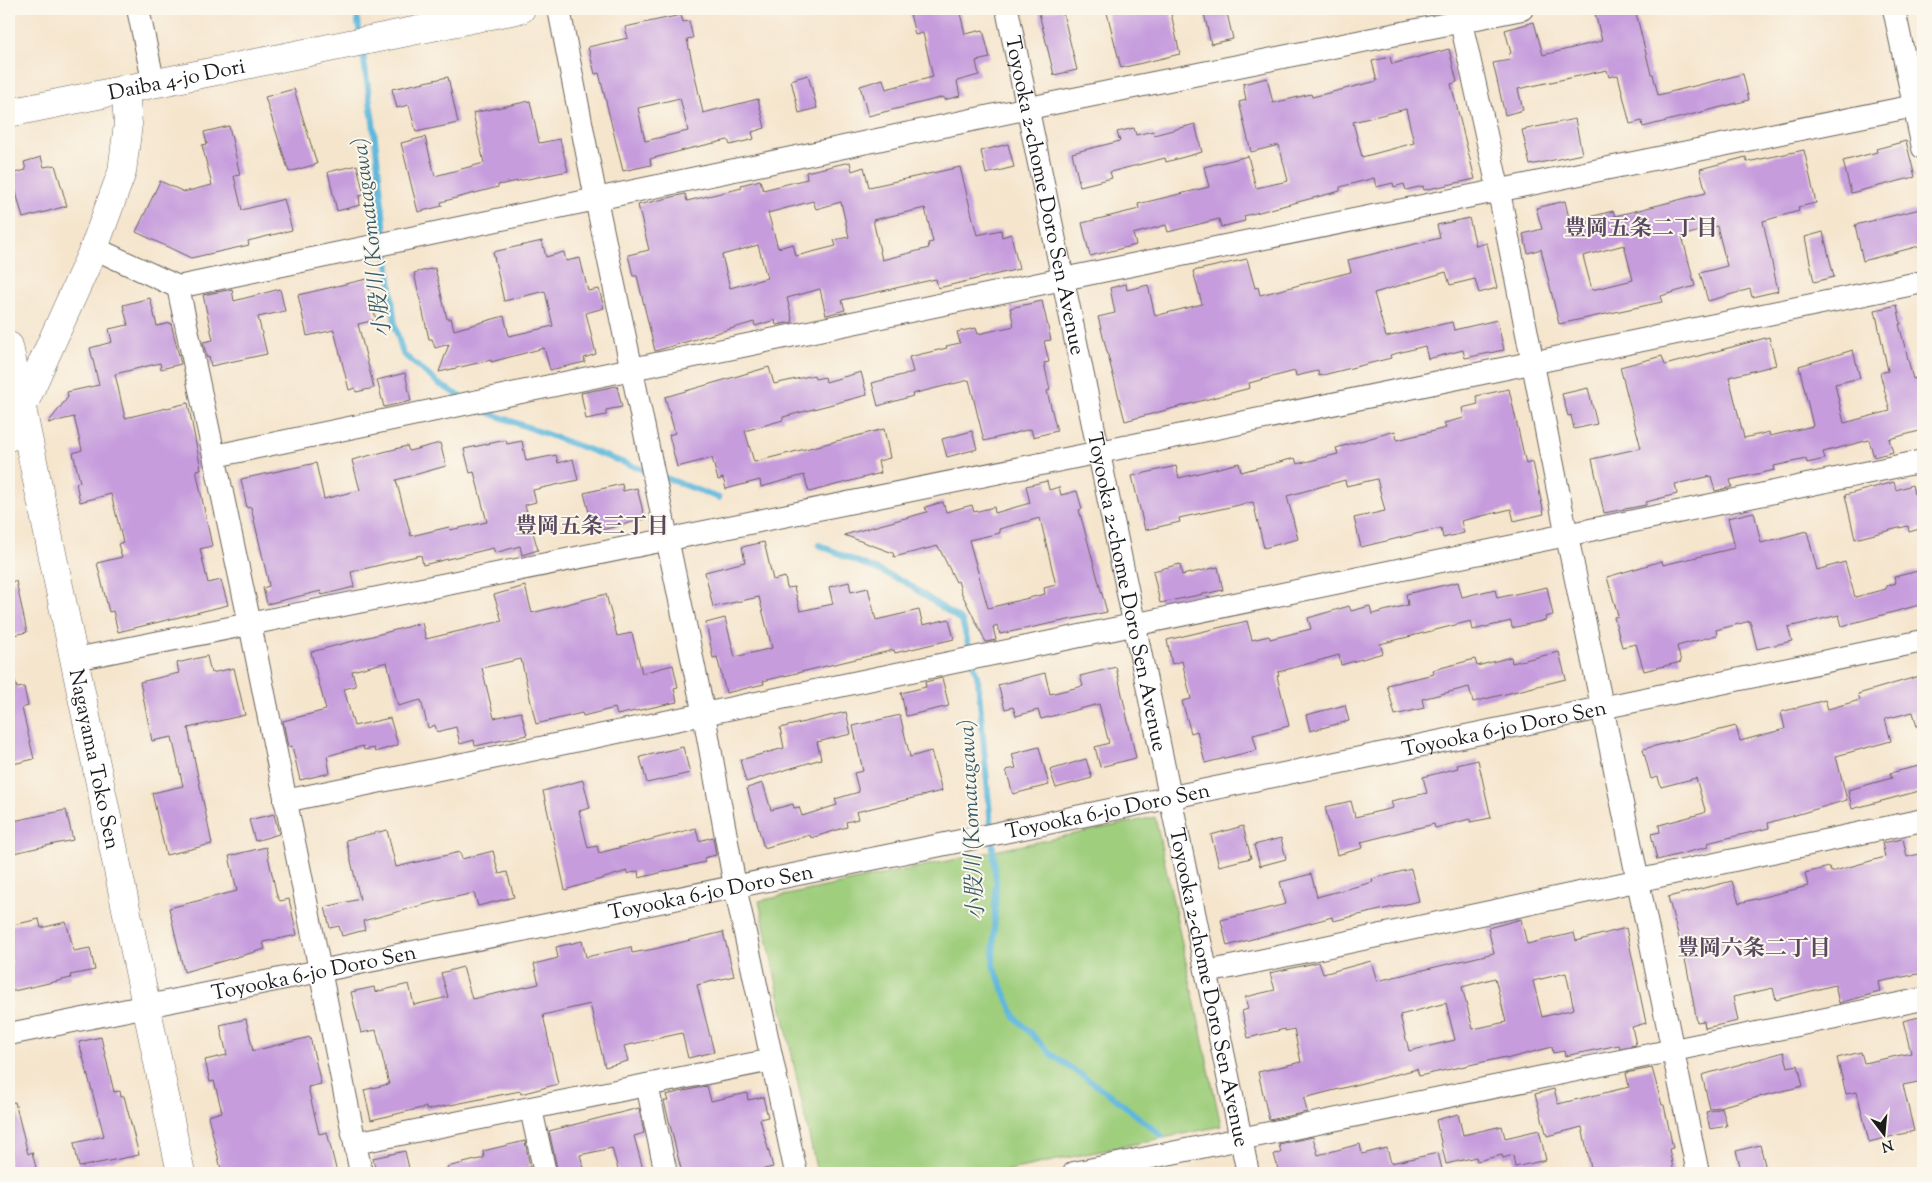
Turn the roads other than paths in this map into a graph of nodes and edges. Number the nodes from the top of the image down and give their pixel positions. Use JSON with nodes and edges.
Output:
{"nodes":[{"id":1,"x":138,"y":9,"type":"edge"},
{"id":2,"x":521,"y":9,"type":"edge"},
{"id":3,"x":559,"y":9,"type":"edge"},
{"id":4,"x":1007,"y":9,"type":"edge"},
{"id":5,"x":1522,"y":9,"type":"edge"},
{"id":6,"x":1894,"y":9,"type":"edge"},
{"id":7,"x":1459,"y":15,"type":"edge"},
{"id":8,"x":154,"y":85,"type":"junction"},
{"id":9,"x":126,"y":89,"type":"junction"},
{"id":10,"x":1914,"y":106,"type":"junction"},
{"id":11,"x":1029,"y":108,"type":"junction"},
{"id":12,"x":9,"y":113,"type":"edge"},
{"id":13,"x":1923,"y":148,"type":"edge"},
{"id":14,"x":1499,"y":192,"type":"junction"},
{"id":15,"x":596,"y":199,"type":"junction"},
{"id":16,"x":94,"y":248,"type":"junction"},
{"id":17,"x":1063,"y":279,"type":"junction"},
{"id":18,"x":1923,"y":282,"type":"edge"},
{"id":19,"x":178,"y":287,"type":"junction"},
{"id":20,"x":9,"y":346,"type":"edge"},
{"id":21,"x":1532,"y":362,"type":"junction"},
{"id":22,"x":631,"y":369,"type":"junction"},
{"id":23,"x":22,"y":406,"type":"junction"},
{"id":24,"x":9,"y":437,"type":"edge"},
{"id":25,"x":1100,"y":452,"type":"junction"},
{"id":26,"x":216,"y":456,"type":"junction"},
{"id":27,"x":1923,"y":461,"type":"edge"},
{"id":28,"x":1567,"y":536,"type":"junction"},
{"id":29,"x":667,"y":538,"type":"junction"},
{"id":30,"x":1136,"y":623,"type":"junction"},
{"id":31,"x":250,"y":624,"type":"junction"},
{"id":32,"x":1923,"y":641,"type":"edge"},
{"id":33,"x":76,"y":659,"type":"junction"},
{"id":34,"x":1602,"y":706,"type":"junction"},
{"id":35,"x":704,"y":715,"type":"junction"},
{"id":36,"x":1169,"y":797,"type":"junction"},
{"id":37,"x":285,"y":801,"type":"junction"},
{"id":38,"x":1923,"y":820,"type":"edge"},
{"id":39,"x":1638,"y":879,"type":"junction"},
{"id":40,"x":735,"y":886,"type":"junction"},
{"id":41,"x":321,"y":970,"type":"junction"},
{"id":42,"x":1206,"y":972,"type":"junction"},
{"id":43,"x":1923,"y":999,"type":"edge"},
{"id":44,"x":145,"y":1007,"type":"junction"},
{"id":45,"x":9,"y":1034,"type":"edge"},
{"id":46,"x":1672,"y":1052,"type":"junction"},
{"id":47,"x":772,"y":1060,"type":"junction"},
{"id":48,"x":647,"y":1085,"type":"junction"},
{"id":49,"x":531,"y":1109,"type":"junction"},
{"id":50,"x":1242,"y":1139,"type":"junction"},
{"id":51,"x":355,"y":1143,"type":"junction"},
{"id":52,"x":181,"y":1173,"type":"edge"},
{"id":53,"x":361,"y":1173,"type":"edge"},
{"id":54,"x":545,"y":1173,"type":"edge"},
{"id":55,"x":666,"y":1173,"type":"edge"},
{"id":56,"x":796,"y":1173,"type":"edge"},
{"id":57,"x":1074,"y":1173,"type":"edge"},
{"id":58,"x":1248,"y":1173,"type":"edge"},
{"id":59,"x":1698,"y":1173,"type":"edge"}],
"edges":[{"from":1,"to":8,"type":"street"},
{"from":2,"to":8,"type":"street","name":"Daiba 4-jo Dori"},
{"from":3,"to":15,"type":"street"},
{"from":4,"to":11,"type":"street","name":"Toyooka 2-chome Doro Sen Avenue"},
{"from":5,"to":7,"type":"street"},
{"from":6,"to":10,"type":"street"},
{"from":7,"to":11,"type":"street"},
{"from":7,"to":14,"type":"street"},
{"from":8,"to":9,"type":"street","name":"Daiba 4-jo Dori"},
{"from":9,"to":12,"type":"street","name":"Daiba 4-jo Dori"},
{"from":9,"to":16,"type":"street"},
{"from":10,"to":13,"type":"street"},
{"from":10,"to":14,"type":"street"},
{"from":11,"to":15,"type":"street"},
{"from":11,"to":17,"type":"street","name":"Toyooka 2-chome Doro Sen Avenue"},
{"from":14,"to":17,"type":"street"},
{"from":14,"to":21,"type":"street"},
{"from":15,"to":19,"type":"street"},
{"from":15,"to":22,"type":"street"},
{"from":16,"to":19,"type":"street"},
{"from":16,"to":23,"type":"street"},
{"from":17,"to":22,"type":"street"},
{"from":17,"to":25,"type":"street","name":"Toyooka 2-chome Doro Sen Avenue"},
{"from":18,"to":21,"type":"street"},
{"from":19,"to":26,"type":"street"},
{"from":20,"to":23,"type":"street","name":"Nagayama Toko Sen"},
{"from":21,"to":25,"type":"street"},
{"from":21,"to":28,"type":"street"},
{"from":22,"to":26,"type":"street"},
{"from":22,"to":29,"type":"street"},
{"from":23,"to":24,"type":"street"},
{"from":23,"to":33,"type":"street","name":"Nagayama Toko Sen"},
{"from":25,"to":29,"type":"street"},
{"from":25,"to":30,"type":"street","name":"Toyooka 2-chome Doro Sen Avenue"},
{"from":26,"to":31,"type":"street"},
{"from":27,"to":28,"type":"street"},
{"from":28,"to":30,"type":"street"},
{"from":28,"to":34,"type":"street"},
{"from":29,"to":31,"type":"street"},
{"from":29,"to":35,"type":"street"},
{"from":30,"to":35,"type":"street"},
{"from":30,"to":36,"type":"street","name":"Toyooka 2-chome Doro Sen Avenue"},
{"from":31,"to":33,"type":"street"},
{"from":31,"to":37,"type":"street"},
{"from":32,"to":34,"type":"street","name":"Toyooka 6-jo Doro Sen"},
{"from":33,"to":44,"type":"street","name":"Nagayama Toko Sen"},
{"from":34,"to":36,"type":"street","name":"Toyooka 6-jo Doro Sen"},
{"from":34,"to":39,"type":"street"},
{"from":35,"to":37,"type":"street"},
{"from":35,"to":40,"type":"street"},
{"from":36,"to":40,"type":"street","name":"Toyooka 6-jo Doro Sen"},
{"from":36,"to":42,"type":"street","name":"Toyooka 2-chome Doro Sen Avenue"},
{"from":37,"to":41,"type":"street"},
{"from":38,"to":39,"type":"street"},
{"from":39,"to":42,"type":"street"},
{"from":39,"to":46,"type":"street"},
{"from":40,"to":41,"type":"street","name":"Toyooka 6-jo Doro Sen"},
{"from":40,"to":47,"type":"street"},
{"from":41,"to":44,"type":"street","name":"Toyooka 6-jo Doro Sen"},
{"from":41,"to":51,"type":"street"},
{"from":42,"to":50,"type":"street","name":"Toyooka 2-chome Doro Sen Avenue"},
{"from":43,"to":46,"type":"street"},
{"from":44,"to":45,"type":"street","name":"Toyooka 6-jo Doro Sen"},
{"from":44,"to":52,"type":"street","name":"Nagayama Toko Sen"},
{"from":46,"to":50,"type":"street"},
{"from":46,"to":59,"type":"street"},
{"from":47,"to":48,"type":"street"},
{"from":47,"to":56,"type":"street"},
{"from":48,"to":49,"type":"street"},
{"from":48,"to":55,"type":"street"},
{"from":49,"to":51,"type":"street"},
{"from":49,"to":54,"type":"street"},
{"from":50,"to":57,"type":"street"},
{"from":50,"to":58,"type":"street","name":"Toyooka 2-chome Doro Sen Avenue"},
{"from":51,"to":53,"type":"street"}]}
